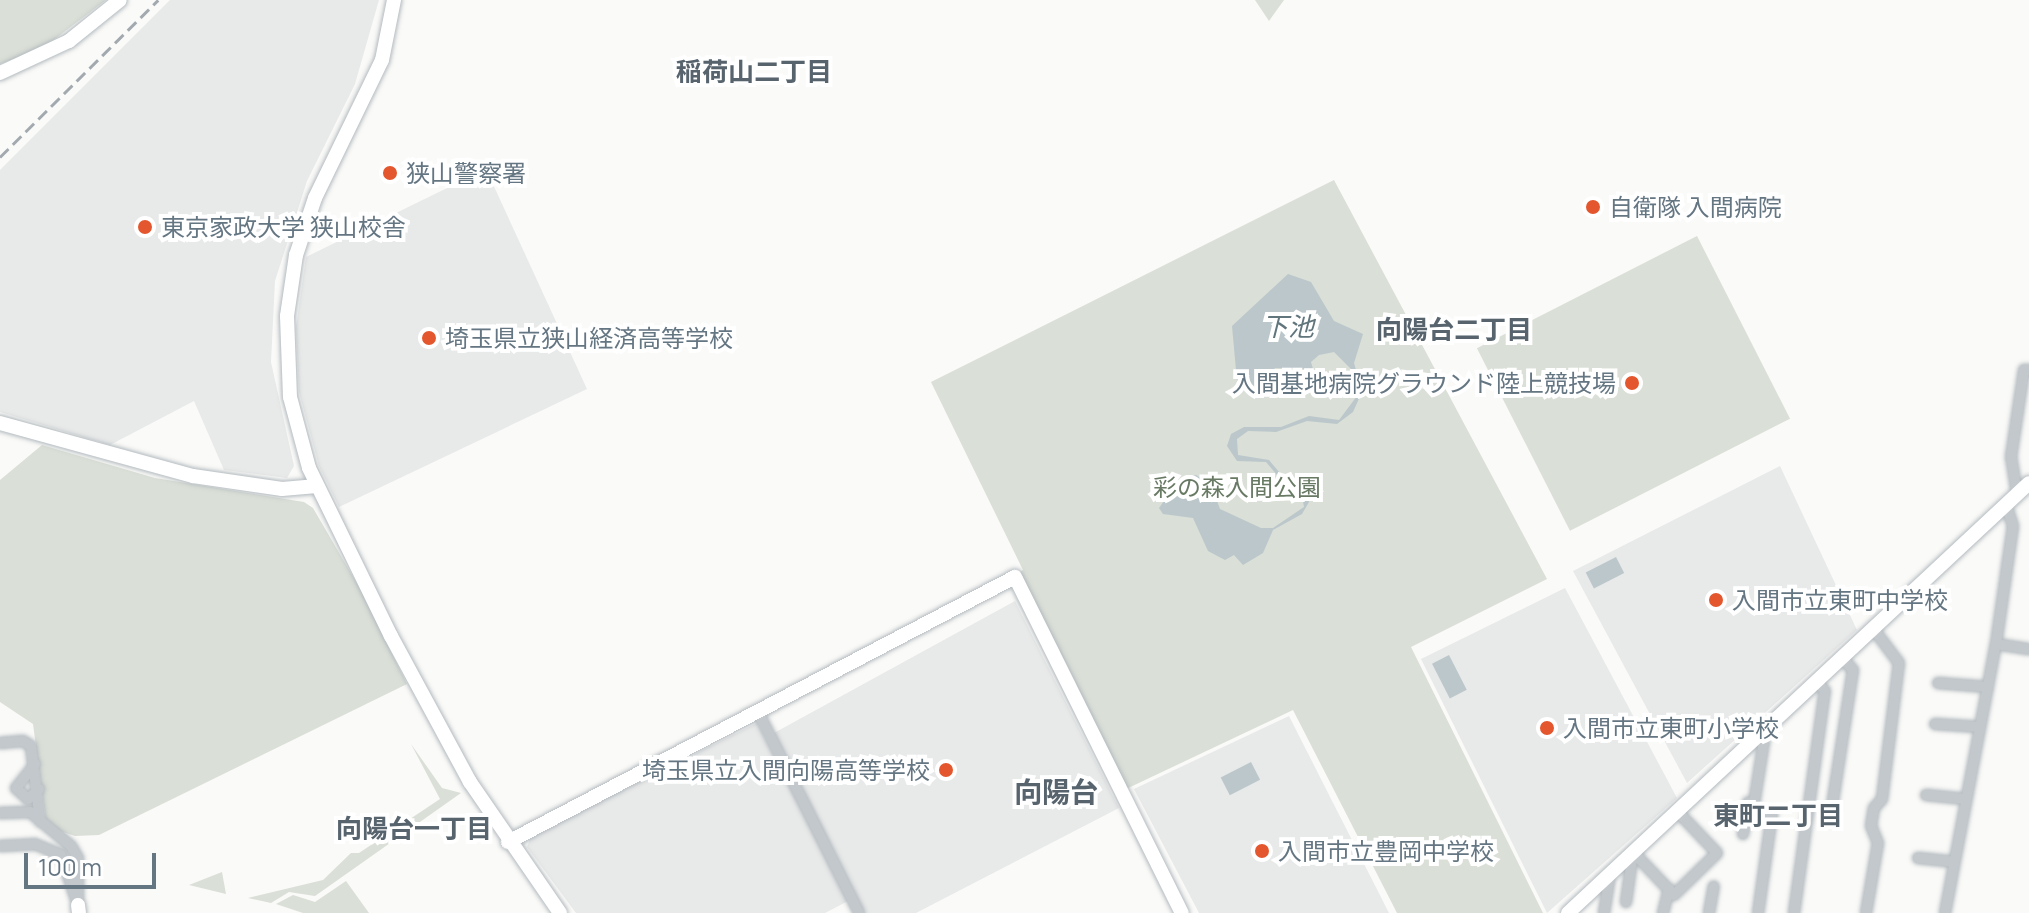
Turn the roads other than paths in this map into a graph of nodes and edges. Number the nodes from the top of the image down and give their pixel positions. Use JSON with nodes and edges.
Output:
{"nodes":[{"id":1,"x":120,"y":0,"type":"edge"},
{"id":2,"x":394,"y":0,"type":"edge"},
{"id":3,"x":0,"y":73,"type":"edge"},
{"id":4,"x":2029,"y":370,"type":"edge"},
{"id":5,"x":0,"y":423,"type":"edge"},
{"id":6,"x":2029,"y":483,"type":"edge"},
{"id":7,"x":317,"y":486,"type":"junction"},
{"id":8,"x":2012,"y":499,"type":"junction"},
{"id":9,"x":1872,"y":627,"type":"junction"},
{"id":10,"x":1996,"y":644,"type":"junction"},
{"id":11,"x":2029,"y":649,"type":"edge"},
{"id":12,"x":1841,"y":657,"type":"junction"},
{"id":13,"x":1816,"y":681,"type":"junction"},
{"id":14,"x":1938,"y":683,"type":"dead end"},
{"id":15,"x":1988,"y":687,"type":"junction"},
{"id":16,"x":758,"y":712,"type":"junction"},
{"id":17,"x":1935,"y":724,"type":"dead end"},
{"id":18,"x":1980,"y":727,"type":"junction"},
{"id":19,"x":1754,"y":739,"type":"junction"},
{"id":20,"x":0,"y":743,"type":"edge"},
{"id":21,"x":35,"y":764,"type":"junction"},
{"id":22,"x":39,"y":789,"type":"junction"},
{"id":23,"x":1926,"y":795,"type":"dead end"},
{"id":24,"x":1966,"y":799,"type":"junction"},
{"id":25,"x":1677,"y":811,"type":"junction"},
{"id":26,"x":0,"y":813,"type":"edge"},
{"id":27,"x":1830,"y":820,"type":"dead end"},
{"id":28,"x":40,"y":821,"type":"junction"},
{"id":29,"x":1743,"y":834,"type":"dead end"},
{"id":30,"x":508,"y":842,"type":"junction"},
{"id":31,"x":0,"y":846,"type":"edge"},
{"id":32,"x":1633,"y":852,"type":"junction"},
{"id":33,"x":1918,"y":858,"type":"dead end"},
{"id":34,"x":1954,"y":862,"type":"junction"},
{"id":35,"x":1610,"y":874,"type":"junction"},
{"id":36,"x":1714,"y":886,"type":"dead end"},
{"id":37,"x":1669,"y":889,"type":"junction"},
{"id":38,"x":1626,"y":902,"type":"dead end"},
{"id":39,"x":78,"y":909,"type":"edge"},
{"id":40,"x":560,"y":913,"type":"edge"},
{"id":41,"x":859,"y":913,"type":"edge"},
{"id":42,"x":1182,"y":913,"type":"edge"},
{"id":43,"x":1568,"y":913,"type":"edge"},
{"id":44,"x":1604,"y":913,"type":"edge"},
{"id":45,"x":1663,"y":913,"type":"edge"},
{"id":46,"x":1709,"y":913,"type":"edge"},
{"id":47,"x":1758,"y":913,"type":"edge"},
{"id":48,"x":1794,"y":913,"type":"edge"},
{"id":49,"x":1866,"y":913,"type":"edge"},
{"id":50,"x":1945,"y":913,"type":"edge"}],
"edges":[{"from":1,"to":3,"type":"street"},
{"from":2,"to":7,"type":"street"},
{"from":4,"to":8,"type":"street"},
{"from":5,"to":7,"type":"street"},
{"from":6,"to":8,"type":"street"},
{"from":7,"to":30,"type":"street"},
{"from":8,"to":9,"type":"street"},
{"from":8,"to":10,"type":"street"},
{"from":9,"to":12,"type":"street"},
{"from":9,"to":49,"type":"street"},
{"from":10,"to":11,"type":"street"},
{"from":10,"to":15,"type":"street"},
{"from":12,"to":13,"type":"street"},
{"from":12,"to":27,"type":"street"},
{"from":13,"to":19,"type":"street"},
{"from":13,"to":48,"type":"street"},
{"from":14,"to":15,"type":"street"},
{"from":15,"to":18,"type":"street"},
{"from":16,"to":30,"type":"street"},
{"from":16,"to":41,"type":"street"},
{"from":16,"to":42,"type":"street"},
{"from":17,"to":18,"type":"street"},
{"from":18,"to":24,"type":"street"},
{"from":19,"to":25,"type":"street"},
{"from":19,"to":29,"type":"street"},
{"from":19,"to":47,"type":"street"},
{"from":20,"to":21,"type":"street"},
{"from":21,"to":22,"type":"street"},
{"from":21,"to":22,"type":"street"},
{"from":22,"to":28,"type":"street"},
{"from":23,"to":24,"type":"street"},
{"from":24,"to":34,"type":"street"},
{"from":25,"to":32,"type":"street"},
{"from":25,"to":37,"type":"street"},
{"from":26,"to":28,"type":"street"},
{"from":28,"to":39,"type":"street"},
{"from":30,"to":40,"type":"street"},
{"from":31,"to":39,"type":"street"},
{"from":32,"to":35,"type":"street"},
{"from":32,"to":37,"type":"street"},
{"from":32,"to":38,"type":"street"},
{"from":33,"to":34,"type":"street"},
{"from":34,"to":50,"type":"street"},
{"from":35,"to":43,"type":"street"},
{"from":35,"to":44,"type":"street"},
{"from":36,"to":46,"type":"street"},
{"from":37,"to":45,"type":"street"}]}
